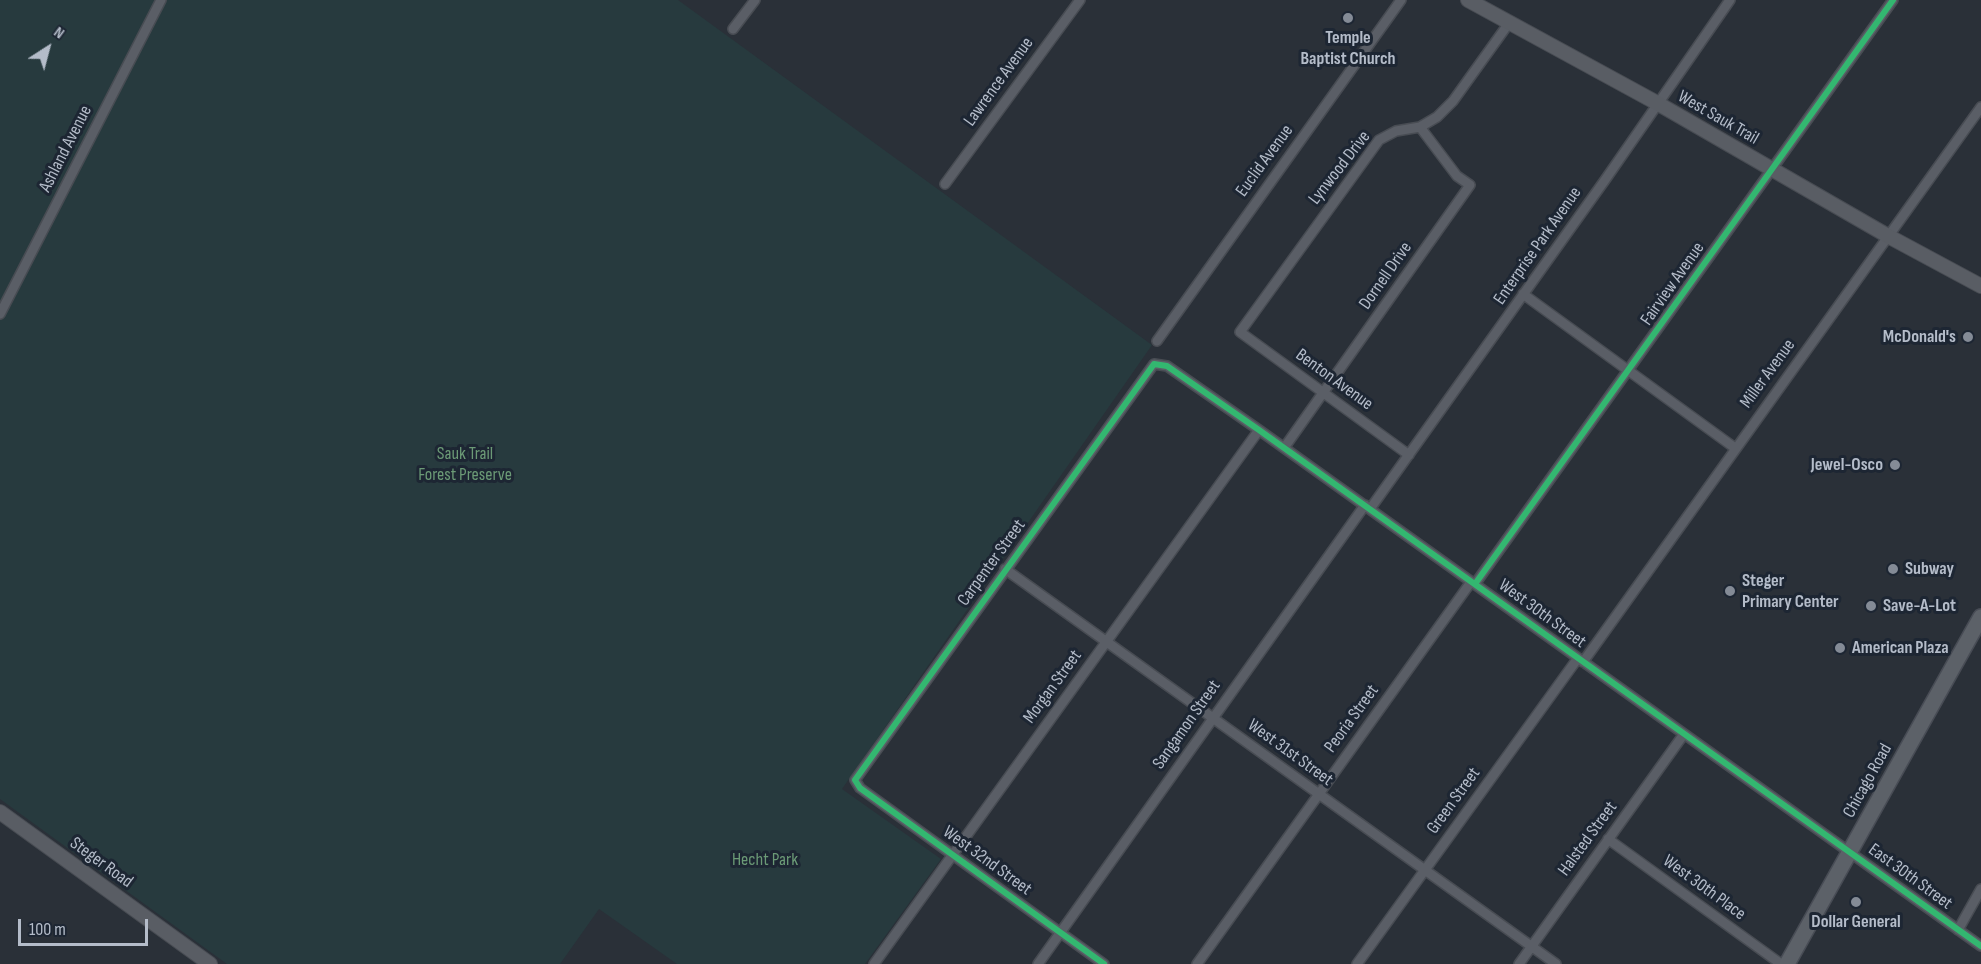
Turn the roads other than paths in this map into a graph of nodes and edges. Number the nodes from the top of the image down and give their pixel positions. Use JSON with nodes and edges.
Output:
{"nodes":[{"id":1,"x":160,"y":0,"type":"edge"},
{"id":2,"x":755,"y":0,"type":"edge"},
{"id":3,"x":1080,"y":0,"type":"edge"},
{"id":4,"x":1401,"y":0,"type":"edge"},
{"id":5,"x":1468,"y":0,"type":"edge"},
{"id":6,"x":1730,"y":0,"type":"edge"},
{"id":7,"x":1893,"y":0,"type":"edge"},
{"id":8,"x":1509,"y":23,"type":"junction"},
{"id":9,"x":733,"y":30,"type":"dead end"},
{"id":10,"x":1657,"y":103,"type":"junction"},
{"id":11,"x":1981,"y":107,"type":"edge"},
{"id":12,"x":1420,"y":127,"type":"junction"},
{"id":13,"x":1772,"y":171,"type":"junction"},
{"id":14,"x":945,"y":184,"type":"dead end"},
{"id":15,"x":1888,"y":236,"type":"junction"},
{"id":16,"x":1981,"y":286,"type":"edge"},
{"id":17,"x":1523,"y":294,"type":"junction"},
{"id":18,"x":0,"y":314,"type":"edge"},
{"id":19,"x":1240,"y":332,"type":"joint"},
{"id":20,"x":1156,"y":341,"type":"dead end"},
{"id":21,"x":1154,"y":364,"type":"joint"},
{"id":22,"x":1629,"y":371,"type":"junction"},
{"id":23,"x":1323,"y":393,"type":"junction"},
{"id":24,"x":1259,"y":430,"type":"junction"},
{"id":25,"x":1284,"y":448,"type":"junction"},
{"id":26,"x":1735,"y":448,"type":"junction"},
{"id":27,"x":1409,"y":455,"type":"junction"},
{"id":28,"x":1367,"y":507,"type":"junction"},
{"id":29,"x":1005,"y":569,"type":"junction"},
{"id":30,"x":1473,"y":583,"type":"junction"},
{"id":31,"x":1981,"y":617,"type":"edge"},
{"id":32,"x":1106,"y":642,"type":"junction"},
{"id":33,"x":1581,"y":660,"type":"junction"},
{"id":34,"x":1212,"y":718,"type":"junction"},
{"id":35,"x":1684,"y":734,"type":"junction"},
{"id":36,"x":855,"y":780,"type":"joint"},
{"id":37,"x":1318,"y":794,"type":"junction"},
{"id":38,"x":0,"y":812,"type":"edge"},
{"id":39,"x":1608,"y":839,"type":"junction"},
{"id":40,"x":1850,"y":853,"type":"junction"},
{"id":41,"x":953,"y":855,"type":"junction"},
{"id":42,"x":1424,"y":869,"type":"junction"},
{"id":43,"x":1981,"y":889,"type":"edge"},
{"id":44,"x":1958,"y":930,"type":"junction"},
{"id":45,"x":1060,"y":932,"type":"junction"},
{"id":46,"x":1531,"y":946,"type":"junction"},
{"id":47,"x":1981,"y":946,"type":"edge"},
{"id":48,"x":210,"y":964,"type":"edge"},
{"id":49,"x":874,"y":964,"type":"edge"},
{"id":50,"x":1038,"y":964,"type":"edge"},
{"id":51,"x":1104,"y":964,"type":"edge"},
{"id":52,"x":1197,"y":964,"type":"edge"},
{"id":53,"x":1357,"y":964,"type":"edge"},
{"id":54,"x":1519,"y":964,"type":"edge"},
{"id":55,"x":1556,"y":964,"type":"edge"},
{"id":56,"x":1781,"y":964,"type":"edge"},
{"id":57,"x":1787,"y":964,"type":"edge"}],
"edges":[{"from":1,"to":18,"type":"street","name":"Ashland Avenue"},
{"from":2,"to":9,"type":"street"},
{"from":3,"to":14,"type":"street","name":"Lawrence Avenue"},
{"from":4,"to":20,"type":"street","name":"Euclid Avenue"},
{"from":5,"to":8,"type":"main road","name":"West Sauk Trail"},
{"from":6,"to":10,"type":"street","name":"Enterprise Park Avenue"},
{"from":7,"to":13,"type":"street","name":"Fairview Avenue"},
{"from":8,"to":10,"type":"main road","name":"West Sauk Trail"},
{"from":8,"to":12,"type":"street","name":"Lynwood Drive"},
{"from":10,"to":13,"type":"main road","name":"West Sauk Trail"},
{"from":10,"to":17,"type":"street","name":"Enterprise Park Avenue"},
{"from":11,"to":15,"type":"street","name":"Miller Avenue"},
{"from":12,"to":19,"type":"street","name":"Lynwood Drive"},
{"from":12,"to":23,"type":"street","name":"Dornell Drive"},
{"from":13,"to":15,"type":"main road","name":"West Sauk Trail"},
{"from":13,"to":22,"type":"street","name":"Fairview Avenue"},
{"from":15,"to":16,"type":"main road","name":"West Sauk Trail"},
{"from":15,"to":26,"type":"street","name":"Miller Avenue"},
{"from":17,"to":22,"type":"street"},
{"from":17,"to":27,"type":"street","name":"Enterprise Park Avenue"},
{"from":19,"to":23,"type":"street","name":"Benton Avenue"},
{"from":21,"to":24,"type":"street","name":"West 30th Street"},
{"from":21,"to":29,"type":"street","name":"Carpenter Street"},
{"from":22,"to":26,"type":"street"},
{"from":22,"to":30,"type":"street","name":"Fairview Avenue"},
{"from":23,"to":25,"type":"street","name":"Dornell Drive"},
{"from":23,"to":27,"type":"street","name":"Benton Avenue"},
{"from":24,"to":25,"type":"street","name":"West 30th Street"},
{"from":24,"to":32,"type":"street","name":"Morgan Street"},
{"from":25,"to":28,"type":"street","name":"West 30th Street"},
{"from":26,"to":33,"type":"street","name":"Miller Avenue"},
{"from":27,"to":28,"type":"street","name":"Enterprise Park Avenue"},
{"from":28,"to":30,"type":"street","name":"West 30th Street"},
{"from":28,"to":34,"type":"street","name":"Sangamon Street"},
{"from":29,"to":32,"type":"street","name":"West 31st Street"},
{"from":29,"to":36,"type":"street","name":"Carpenter Street"},
{"from":30,"to":33,"type":"street","name":"West 30th Street"},
{"from":30,"to":37,"type":"street","name":"Peoria Street"},
{"from":31,"to":40,"type":"main road","name":"Chicago Road"},
{"from":32,"to":34,"type":"street","name":"West 31st Street"},
{"from":32,"to":41,"type":"street","name":"Morgan Street"},
{"from":33,"to":35,"type":"street","name":"West 30th Street"},
{"from":33,"to":42,"type":"street","name":"Green Street"},
{"from":34,"to":37,"type":"street","name":"West 31st Street"},
{"from":34,"to":45,"type":"street","name":"Sangamon Street"},
{"from":35,"to":39,"type":"street","name":"Halsted Street"},
{"from":35,"to":40,"type":"street","name":"West 30th Street"},
{"from":36,"to":41,"type":"street","name":"West 32nd Street"},
{"from":37,"to":42,"type":"street","name":"West 31st Street"},
{"from":37,"to":52,"type":"street","name":"Peoria Street"},
{"from":38,"to":48,"type":"main road","name":"Steger Road"},
{"from":39,"to":46,"type":"street","name":"Halsted Street"},
{"from":39,"to":56,"type":"street","name":"West 30th Place"},
{"from":40,"to":44,"type":"street","name":"East 30th Street"},
{"from":40,"to":57,"type":"main road","name":"Chicago Road"},
{"from":41,"to":45,"type":"street","name":"West 32nd Street"},
{"from":41,"to":49,"type":"street","name":"Morgan Street"},
{"from":42,"to":46,"type":"street","name":"West 31st Street"},
{"from":42,"to":53,"type":"street","name":"Green Street"},
{"from":43,"to":44,"type":"street"},
{"from":44,"to":47,"type":"street","name":"East 30th Street"},
{"from":45,"to":50,"type":"street","name":"Sangamon Street"},
{"from":45,"to":51,"type":"street","name":"West 32nd Street"},
{"from":46,"to":54,"type":"street","name":"Halsted Street"},
{"from":46,"to":55,"type":"street","name":"West 31st Street"}]}
